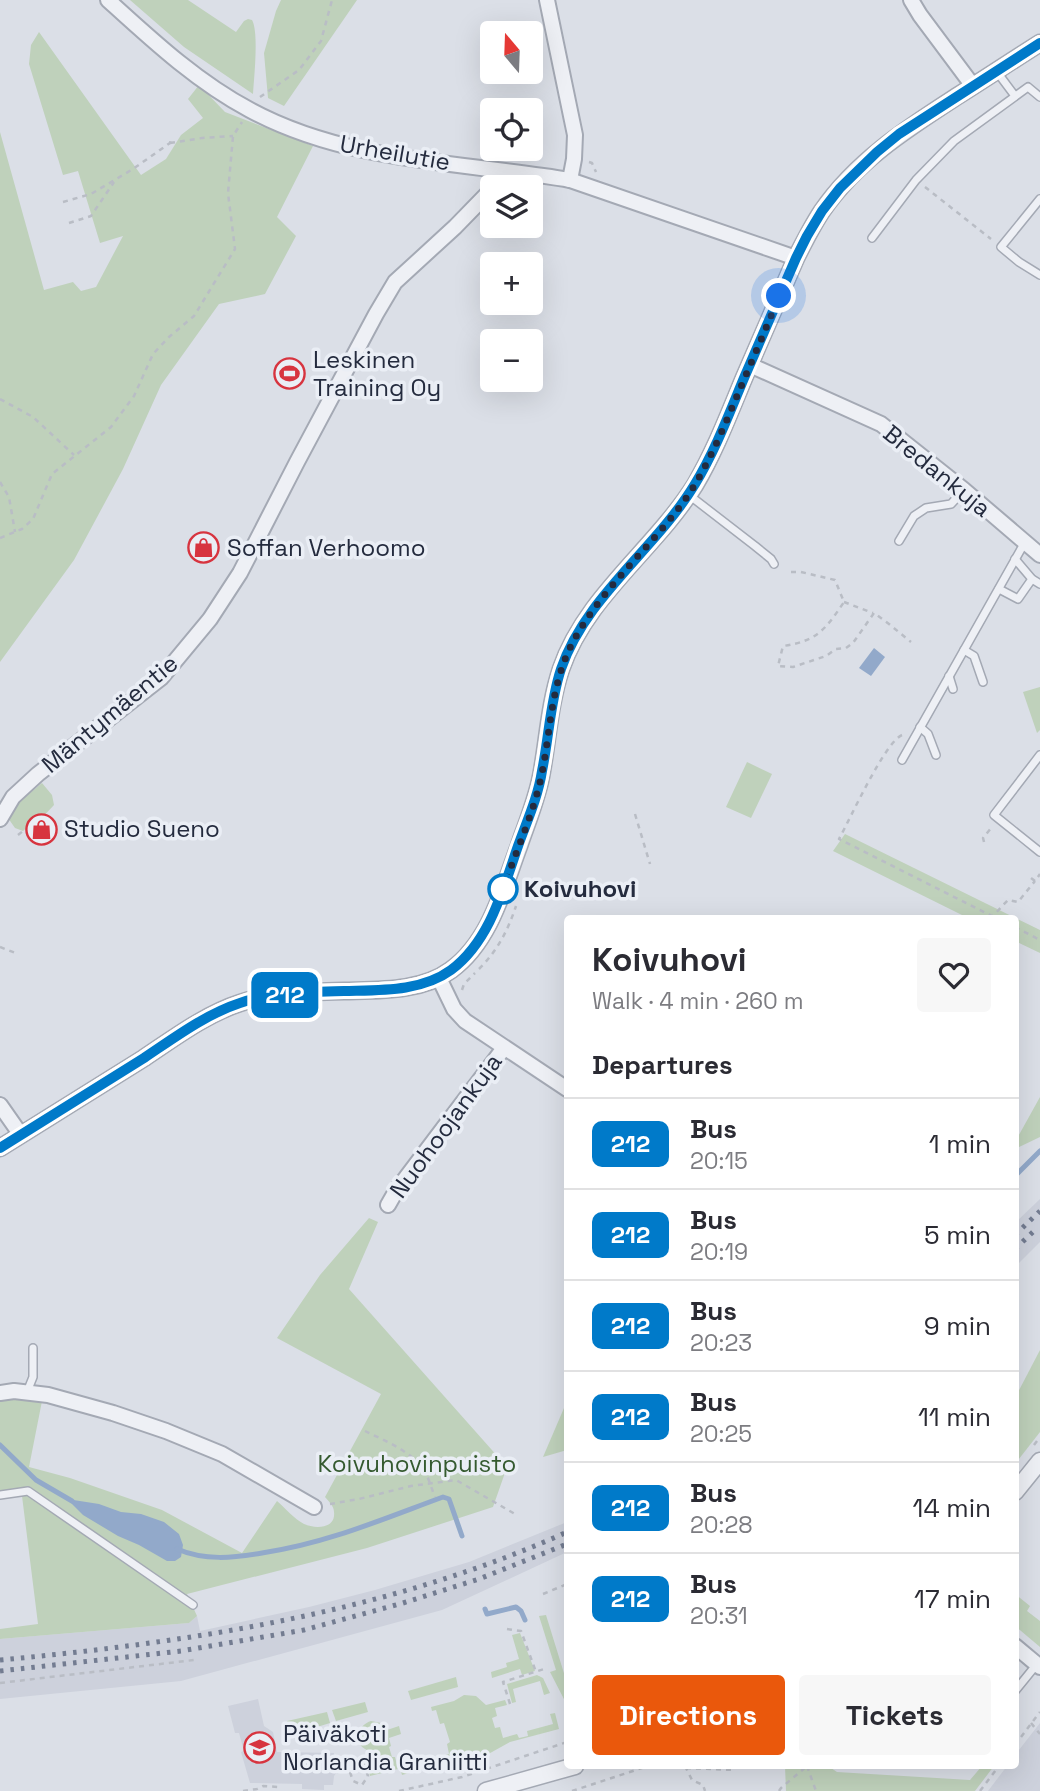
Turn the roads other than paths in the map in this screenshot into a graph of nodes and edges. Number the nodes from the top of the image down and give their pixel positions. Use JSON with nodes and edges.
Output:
{"nodes":[{"id":1,"x":108,"y":0,"type":"edge"},
{"id":2,"x":547,"y":0,"type":"edge"},
{"id":3,"x":911,"y":0,"type":"edge"},
{"id":4,"x":1040,"y":43,"type":"edge"},
{"id":5,"x":996,"y":72,"type":"junction"},
{"id":6,"x":973,"y":86,"type":"junction"},
{"id":7,"x":1016,"y":96,"type":"junction"},
{"id":8,"x":1040,"y":97,"type":"edge"},
{"id":9,"x":502,"y":172,"type":"junction"},
{"id":10,"x":500,"y":175,"type":"edge"},
{"id":11,"x":570,"y":180,"type":"junction"},
{"id":12,"x":1040,"y":199,"type":"edge"},
{"id":13,"x":480,"y":201,"type":"edge"},
{"id":14,"x":872,"y":238,"type":"dead end"},
{"id":15,"x":796,"y":258,"type":"junction"},
{"id":16,"x":1040,"y":275,"type":"edge"},
{"id":17,"x":750,"y":365,"type":"junction"},
{"id":18,"x":964,"y":490,"type":"junction"},
{"id":19,"x":688,"y":495,"type":"junction"},
{"id":20,"x":899,"y":541,"type":"dead end"},
{"id":21,"x":1025,"y":542,"type":"junction"},
{"id":22,"x":1040,"y":555,"type":"edge"},
{"id":23,"x":1015,"y":559,"type":"junction"},
{"id":24,"x":774,"y":564,"type":"dead end"},
{"id":25,"x":1032,"y":579,"type":"junction"},
{"id":26,"x":1040,"y":584,"type":"edge"},
{"id":27,"x":999,"y":589,"type":"junction"},
{"id":28,"x":964,"y":650,"type":"junction"},
{"id":29,"x":949,"y":676,"type":"junction"},
{"id":30,"x":983,"y":682,"type":"dead end"},
{"id":31,"x":953,"y":690,"type":"dead end"},
{"id":32,"x":920,"y":727,"type":"junction"},
{"id":33,"x":936,"y":755,"type":"dead end"},
{"id":34,"x":1039,"y":759,"type":"edge"},
{"id":35,"x":902,"y":760,"type":"dead end"},
{"id":36,"x":0,"y":819,"type":"edge"},
{"id":37,"x":1040,"y":852,"type":"edge"},
{"id":38,"x":439,"y":978,"type":"junction"},
{"id":39,"x":504,"y":1048,"type":"junction"},
{"id":40,"x":564,"y":1087,"type":"edge"},
{"id":41,"x":0,"y":1105,"type":"edge"},
{"id":42,"x":21,"y":1135,"type":"junction"},
{"id":43,"x":0,"y":1148,"type":"edge"},
{"id":44,"x":388,"y":1205,"type":"dead end"},
{"id":45,"x":33,"y":1348,"type":"dead end"},
{"id":46,"x":27,"y":1392,"type":"junction"},
{"id":47,"x":0,"y":1393,"type":"edge"},
{"id":48,"x":1040,"y":1461,"type":"edge"},
{"id":49,"x":1019,"y":1487,"type":"edge"},
{"id":50,"x":0,"y":1495,"type":"edge"},
{"id":51,"x":314,"y":1507,"type":"road end"},
{"id":52,"x":193,"y":1605,"type":"dead end"},
{"id":53,"x":1019,"y":1649,"type":"edge"},
{"id":54,"x":1039,"y":1666,"type":"edge"},
{"id":55,"x":1019,"y":1686,"type":"edge"},
{"id":56,"x":564,"y":1769,"type":"edge"},
{"id":57,"x":486,"y":1791,"type":"edge"}],
"edges":[{"from":1,"to":9,"type":"street","name":"Urheilutie"},
{"from":2,"to":11,"type":"street"},
{"from":3,"to":6,"type":"street"},
{"from":4,"to":5,"type":"street"},
{"from":5,"to":6,"type":"street"},
{"from":5,"to":7,"type":"lane"},
{"from":6,"to":15,"type":"street"},
{"from":7,"to":8,"type":"lane"},
{"from":7,"to":14,"type":"lane"},
{"from":9,"to":10,"type":"street","name":"Mäntymäentie"},
{"from":9,"to":11,"type":"street","name":"Urheilutie"},
{"from":11,"to":15,"type":"street","name":"Urheilutie"},
{"from":12,"to":16,"type":"lane"},
{"from":13,"to":36,"type":"street","name":"Mäntymäentie"},
{"from":15,"to":17,"type":"street"},
{"from":17,"to":18,"type":"street","name":"Bredankuja"},
{"from":17,"to":19,"type":"street"},
{"from":18,"to":20,"type":"lane"},
{"from":18,"to":21,"type":"street","name":"Bredankuja"},
{"from":19,"to":24,"type":"lane"},
{"from":19,"to":38,"type":"street"},
{"from":21,"to":22,"type":"street","name":"Bredankuja"},
{"from":21,"to":23,"type":"lane"},
{"from":23,"to":25,"type":"lane"},
{"from":23,"to":27,"type":"lane"},
{"from":25,"to":26,"type":"lane"},
{"from":25,"to":27,"type":"lane"},
{"from":27,"to":28,"type":"lane"},
{"from":28,"to":29,"type":"lane"},
{"from":28,"to":30,"type":"lane"},
{"from":29,"to":31,"type":"lane"},
{"from":29,"to":32,"type":"lane"},
{"from":32,"to":33,"type":"lane"},
{"from":32,"to":35,"type":"lane"},
{"from":34,"to":37,"type":"lane"},
{"from":38,"to":39,"type":"street"},
{"from":38,"to":42,"type":"street"},
{"from":39,"to":40,"type":"street"},
{"from":39,"to":44,"type":"street","name":"Nuohoojankuja"},
{"from":41,"to":42,"type":"street"},
{"from":42,"to":43,"type":"street"},
{"from":45,"to":46,"type":"lane"},
{"from":46,"to":47,"type":"street"},
{"from":46,"to":51,"type":"street"},
{"from":48,"to":49,"type":"street"},
{"from":50,"to":52,"type":"lane"},
{"from":53,"to":54,"type":"street"},
{"from":54,"to":55,"type":"lane"},
{"from":56,"to":57,"type":"street"}]}
